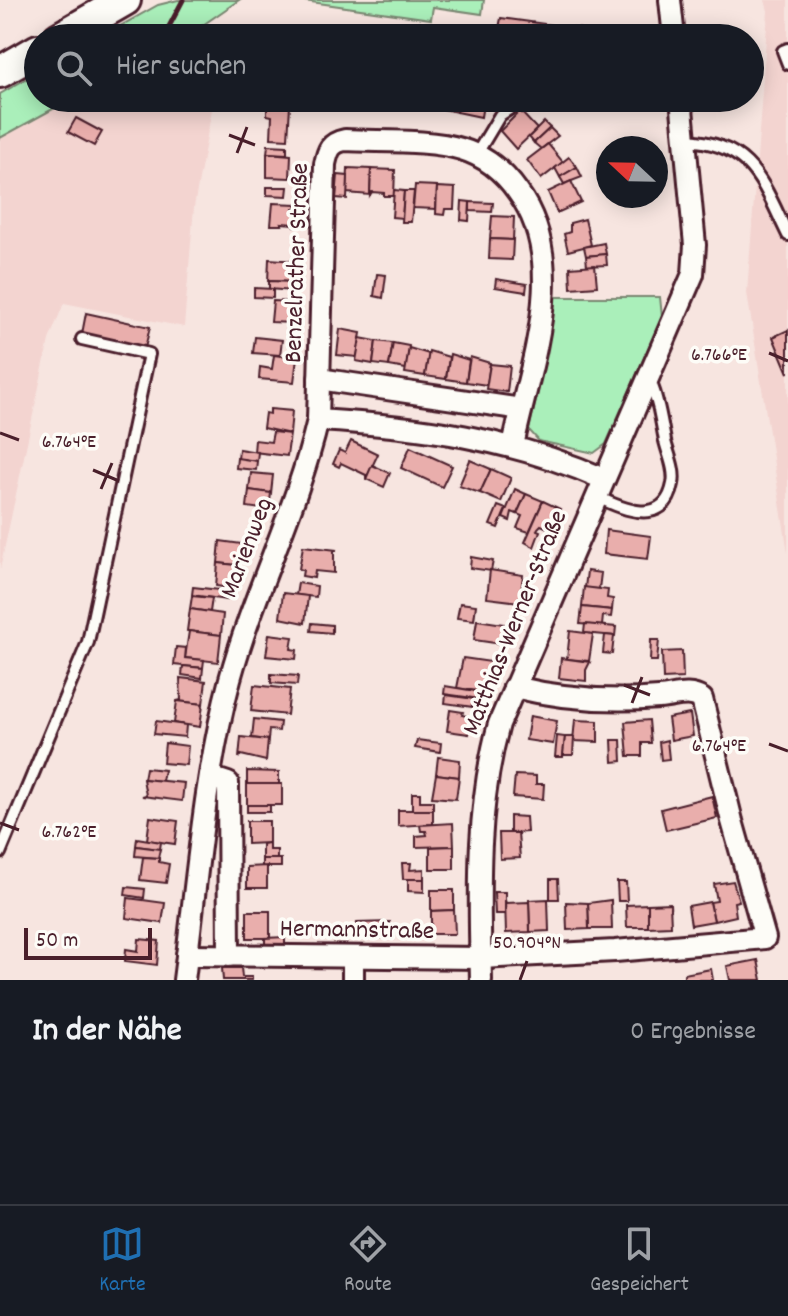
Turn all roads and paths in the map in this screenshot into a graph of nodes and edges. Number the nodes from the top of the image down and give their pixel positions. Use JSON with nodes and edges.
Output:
{"nodes":[{"id":1,"x":125,"y":0,"type":"edge"},
{"id":2,"x":670,"y":0,"type":"edge"},
{"id":3,"x":83,"y":24,"type":"edge"},
{"id":4,"x":673,"y":24,"type":"edge"},
{"id":5,"x":788,"y":49,"type":"edge"},
{"id":6,"x":24,"y":58,"type":"edge"},
{"id":7,"x":788,"y":64,"type":"edge"},
{"id":8,"x":0,"y":72,"type":"edge"},
{"id":9,"x":505,"y":112,"type":"edge"},
{"id":10,"x":682,"y":112,"type":"edge"},
{"id":11,"x":685,"y":140,"type":"junction"},
{"id":12,"x":476,"y":155,"type":"junction"},
{"id":13,"x":788,"y":235,"type":"edge"},
{"id":14,"x":82,"y":339,"type":"dead end"},
{"id":15,"x":649,"y":378,"type":"junction"},
{"id":16,"x":319,"y":379,"type":"junction"},
{"id":17,"x":407,"y":392,"type":"junction"},
{"id":18,"x":521,"y":409,"type":"junction"},
{"id":19,"x":318,"y":420,"type":"junction"},
{"id":20,"x":402,"y":425,"type":"junction"},
{"id":21,"x":513,"y":446,"type":"junction"},
{"id":22,"x":600,"y":488,"type":"junction"},
{"id":23,"x":514,"y":687,"type":"junction"},
{"id":24,"x":210,"y":777,"type":"junction"},
{"id":25,"x":0,"y":853,"type":"edge"},
{"id":26,"x":198,"y":867,"type":"junction"},
{"id":27,"x":228,"y":869,"type":"junction"},
{"id":28,"x":187,"y":955,"type":"junction"},
{"id":29,"x":229,"y":956,"type":"junction"},
{"id":30,"x":353,"y":958,"type":"junction"},
{"id":31,"x":481,"y":958,"type":"junction"},
{"id":32,"x":184,"y":980,"type":"edge"},
{"id":33,"x":353,"y":980,"type":"edge"},
{"id":34,"x":481,"y":980,"type":"edge"}],
"edges":[{"from":1,"to":3,"type":"main road"},
{"from":2,"to":4,"type":"street"},
{"from":5,"to":7,"type":"lane"},
{"from":6,"to":8,"type":"main road"},
{"from":9,"to":12,"type":"lane"},
{"from":10,"to":11,"type":"street","name":"Matthias-Werner-Straße"},
{"from":11,"to":13,"type":"lane"},
{"from":11,"to":15,"type":"street","name":"Matthias-Werner-Straße"},
{"from":12,"to":16,"type":"street","name":"Benzelrather Straße"},
{"from":12,"to":18,"type":"street","name":"Benzelrather Straße"},
{"from":14,"to":25,"type":"lane"},
{"from":15,"to":22,"type":"street","name":"Matthias-Werner-Straße"},
{"from":15,"to":22,"type":"lane"},
{"from":16,"to":17,"type":"street"},
{"from":16,"to":19,"type":"street","name":"Benzelrather Straße"},
{"from":17,"to":18,"type":"street"},
{"from":17,"to":20,"type":"street"},
{"from":18,"to":21,"type":"street","name":"Benzelrather Straße"},
{"from":19,"to":20,"type":"street"},
{"from":19,"to":24,"type":"street","name":"Marienweg"},
{"from":20,"to":21,"type":"street"},
{"from":21,"to":22,"type":"street"},
{"from":22,"to":23,"type":"street","name":"Matthias-Werner-Straße"},
{"from":23,"to":31,"type":"street","name":"Matthias-Werner-Straße"},
{"from":23,"to":31,"type":"street","name":"Hermannstraße"},
{"from":24,"to":26,"type":"street","name":"Marienweg"},
{"from":24,"to":27,"type":"street"},
{"from":26,"to":27,"type":"street"},
{"from":26,"to":28,"type":"street","name":"Marienweg"},
{"from":27,"to":29,"type":"street"},
{"from":28,"to":29,"type":"street","name":"Hermannstraße"},
{"from":28,"to":32,"type":"street","name":"Marienweg"},
{"from":29,"to":30,"type":"street","name":"Hermannstraße"},
{"from":30,"to":31,"type":"street","name":"Hermannstraße"},
{"from":30,"to":33,"type":"street"},
{"from":31,"to":34,"type":"street","name":"Matthias-Werner-Straße"}]}
